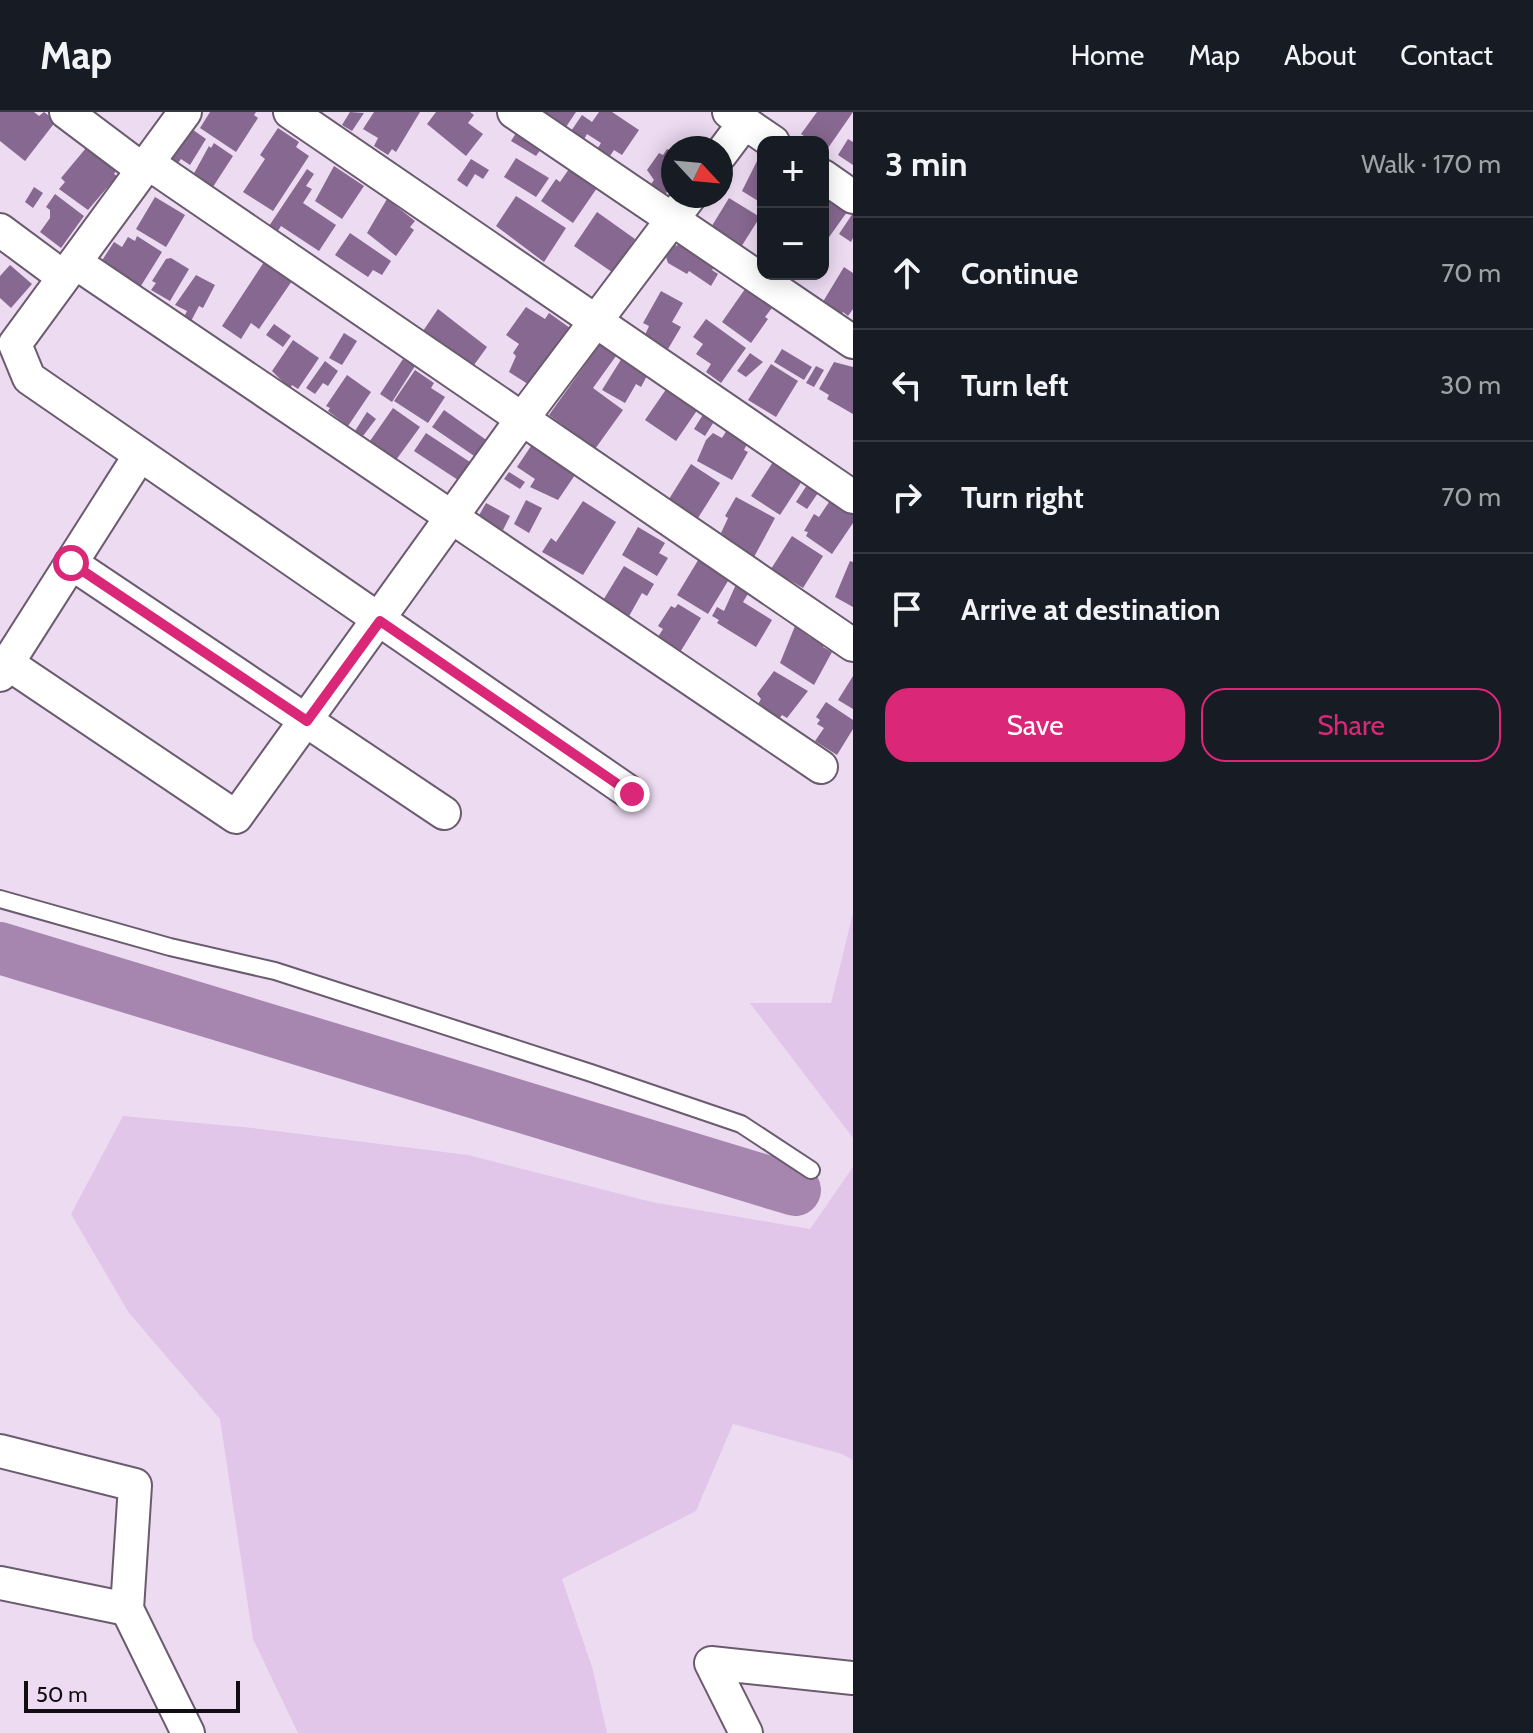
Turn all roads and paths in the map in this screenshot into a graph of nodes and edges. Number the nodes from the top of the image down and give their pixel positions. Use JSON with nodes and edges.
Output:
{"nodes":[{"id":1,"x":66,"y":112,"type":"edge"},
{"id":2,"x":185,"y":112,"type":"edge"},
{"id":3,"x":290,"y":112,"type":"edge"},
{"id":4,"x":514,"y":112,"type":"edge"},
{"id":5,"x":737,"y":117,"type":"edge"},
{"id":6,"x":729,"y":136,"type":"edge"},
{"id":7,"x":764,"y":136,"type":"edge"},
{"id":8,"x":145,"y":167,"type":"junction"},
{"id":9,"x":829,"y":180,"type":"edge"},
{"id":10,"x":661,"y":196,"type":"edge"},
{"id":11,"x":853,"y":197,"type":"edge"},
{"id":12,"x":682,"y":208,"type":"edge"},
{"id":13,"x":0,"y":230,"type":"edge"},
{"id":14,"x":69,"y":270,"type":"junction"},
{"id":15,"x":598,"y":323,"type":"junction"},
{"id":16,"x":853,"y":342,"type":"edge"},
{"id":17,"x":522,"y":419,"type":"junction"},
{"id":18,"x":140,"y":455,"type":"junction"},
{"id":19,"x":853,"y":497,"type":"edge"},
{"id":20,"x":454,"y":519,"type":"junction"},
{"id":21,"x":71,"y":563,"type":"junction"},
{"id":22,"x":380,"y":621,"type":"junction"},
{"id":23,"x":853,"y":645,"type":"edge"},
{"id":24,"x":4,"y":669,"type":"edge"},
{"id":25,"x":307,"y":721,"type":"junction"},
{"id":26,"x":821,"y":767,"type":"dead end"},
{"id":27,"x":632,"y":794,"type":"dead end"},
{"id":28,"x":444,"y":813,"type":"dead end"},
{"id":29,"x":0,"y":899,"type":"edge"},
{"id":30,"x":811,"y":1170,"type":"dead end"},
{"id":31,"x":0,"y":1451,"type":"edge"},
{"id":32,"x":0,"y":1583,"type":"edge"},
{"id":33,"x":127,"y":1609,"type":"junction"},
{"id":34,"x":853,"y":1678,"type":"edge"},
{"id":35,"x":188,"y":1733,"type":"edge"},
{"id":36,"x":746,"y":1733,"type":"edge"}],
"edges":[{"from":1,"to":8,"type":"street"},
{"from":2,"to":8,"type":"street"},
{"from":3,"to":15,"type":"street"},
{"from":4,"to":10,"type":"street"},
{"from":5,"to":6,"type":"street"},
{"from":5,"to":7,"type":"street"},
{"from":8,"to":14,"type":"street"},
{"from":8,"to":17,"type":"street"},
{"from":9,"to":11,"type":"street"},
{"from":12,"to":15,"type":"street"},
{"from":12,"to":16,"type":"street"},
{"from":13,"to":14,"type":"street"},
{"from":14,"to":18,"type":"street"},
{"from":14,"to":20,"type":"street"},
{"from":15,"to":17,"type":"street"},
{"from":15,"to":19,"type":"street"},
{"from":17,"to":20,"type":"street"},
{"from":17,"to":23,"type":"street"},
{"from":18,"to":21,"type":"street"},
{"from":18,"to":22,"type":"street"},
{"from":20,"to":22,"type":"street"},
{"from":20,"to":26,"type":"street"},
{"from":21,"to":24,"type":"street"},
{"from":21,"to":25,"type":"street"},
{"from":22,"to":25,"type":"street"},
{"from":22,"to":27,"type":"street"},
{"from":24,"to":25,"type":"street"},
{"from":25,"to":28,"type":"street"},
{"from":29,"to":30,"type":"lane"},
{"from":31,"to":33,"type":"street"},
{"from":32,"to":33,"type":"street"},
{"from":33,"to":35,"type":"street"},
{"from":34,"to":36,"type":"street"}]}
